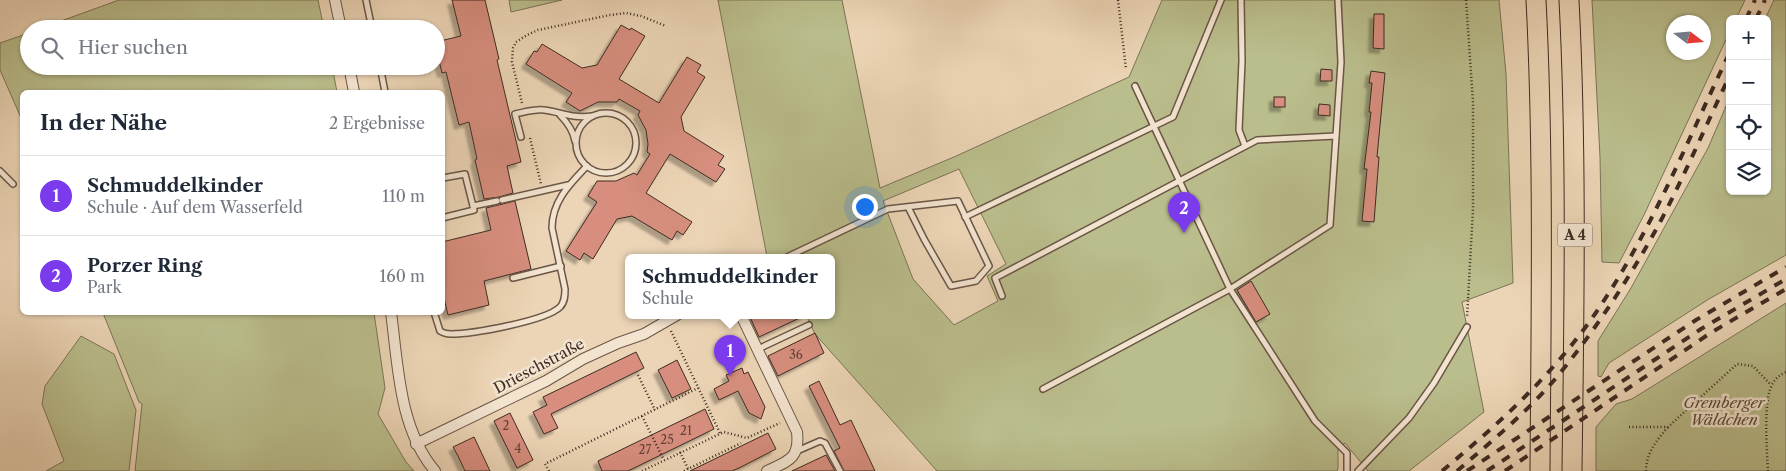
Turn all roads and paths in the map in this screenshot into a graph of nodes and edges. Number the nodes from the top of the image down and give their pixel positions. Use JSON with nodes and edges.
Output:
{"nodes":[{"id":1,"x":335,"y":0,"type":"edge"},
{"id":2,"x":366,"y":0,"type":"edge"},
{"id":3,"x":1118,"y":0,"type":"edge"},
{"id":4,"x":1221,"y":0,"type":"edge"},
{"id":5,"x":1241,"y":0,"type":"edge"},
{"id":6,"x":1338,"y":0,"type":"edge"},
{"id":7,"x":1466,"y":0,"type":"edge"},
{"id":8,"x":1536,"y":0,"type":"edge"},
{"id":9,"x":1569,"y":0,"type":"edge"},
{"id":10,"x":339,"y":20,"type":"edge"},
{"id":11,"x":370,"y":20,"type":"edge"},
{"id":12,"x":666,"y":26,"type":"dead end"},
{"id":13,"x":1126,"y":69,"type":"dead end"},
{"id":14,"x":351,"y":75,"type":"edge"},
{"id":15,"x":382,"y":75,"type":"edge"},
{"id":16,"x":1135,"y":86,"type":"dead end"},
{"id":17,"x":354,"y":90,"type":"edge"},
{"id":18,"x":385,"y":90,"type":"edge"},
{"id":19,"x":524,"y":112,"type":"junction"},
{"id":20,"x":560,"y":114,"type":"junction"},
{"id":21,"x":592,"y":116,"type":"junction"},
{"id":22,"x":1154,"y":126,"type":"junction"},
{"id":23,"x":521,"y":136,"type":"dead end"},
{"id":24,"x":1336,"y":136,"type":"junction"},
{"id":25,"x":576,"y":146,"type":"junction"},
{"id":26,"x":1245,"y":146,"type":"junction"},
{"id":27,"x":587,"y":166,"type":"junction"},
{"id":28,"x":0,"y":171,"type":"edge"},
{"id":29,"x":445,"y":178,"type":"edge"},
{"id":30,"x":1178,"y":180,"type":"junction"},
{"id":31,"x":13,"y":184,"type":"dead end"},
{"id":32,"x":569,"y":185,"type":"junction"},
{"id":33,"x":543,"y":190,"type":"junction"},
{"id":34,"x":473,"y":206,"type":"junction"},
{"id":35,"x":908,"y":207,"type":"junction"},
{"id":36,"x":445,"y":217,"type":"edge"},
{"id":37,"x":966,"y":217,"type":"junction"},
{"id":38,"x":793,"y":254,"type":"edge"},
{"id":39,"x":561,"y":266,"type":"junction"},
{"id":40,"x":512,"y":278,"type":"dead end"},
{"id":41,"x":1230,"y":289,"type":"junction"},
{"id":42,"x":1002,"y":296,"type":"dead end"},
{"id":43,"x":391,"y":315,"type":"edge"},
{"id":44,"x":435,"y":315,"type":"edge"},
{"id":45,"x":670,"y":319,"type":"edge"},
{"id":46,"x":743,"y":319,"type":"edge"},
{"id":47,"x":666,"y":321,"type":"junction"},
{"id":48,"x":809,"y":324,"type":"dead end"},
{"id":49,"x":1467,"y":328,"type":"joint"},
{"id":50,"x":757,"y":349,"type":"junction"},
{"id":51,"x":1786,"y":372,"type":"edge"},
{"id":52,"x":638,"y":375,"type":"dead end"},
{"id":53,"x":1772,"y":385,"type":"junction"},
{"id":54,"x":698,"y":388,"type":"junction"},
{"id":55,"x":1043,"y":389,"type":"dead end"},
{"id":56,"x":655,"y":410,"type":"junction"},
{"id":57,"x":642,"y":416,"type":"junction"},
{"id":58,"x":790,"y":418,"type":"junction"},
{"id":59,"x":1628,"y":427,"type":"dead end"},
{"id":60,"x":1668,"y":427,"type":"junction"},
{"id":61,"x":720,"y":433,"type":"junction"},
{"id":62,"x":741,"y":443,"type":"dead end"},
{"id":63,"x":416,"y":444,"type":"junction"},
{"id":64,"x":797,"y":451,"type":"junction"},
{"id":65,"x":680,"y":452,"type":"junction"},
{"id":66,"x":664,"y":460,"type":"junction"},
{"id":67,"x":543,"y":461,"type":"dead end"},
{"id":68,"x":546,"y":464,"type":"junction"},
{"id":69,"x":689,"y":470,"type":"edge"},
{"id":70,"x":435,"y":471,"type":"edge"},
{"id":71,"x":549,"y":471,"type":"edge"},
{"id":72,"x":642,"y":471,"type":"edge"},
{"id":73,"x":684,"y":471,"type":"edge"},
{"id":74,"x":767,"y":471,"type":"edge"},
{"id":75,"x":840,"y":471,"type":"edge"},
{"id":76,"x":1347,"y":471,"type":"edge"},
{"id":77,"x":1358,"y":471,"type":"edge"},
{"id":78,"x":1540,"y":471,"type":"edge"},
{"id":79,"x":1572,"y":471,"type":"edge"},
{"id":80,"x":1646,"y":471,"type":"edge"},
{"id":81,"x":1768,"y":471,"type":"edge"}],
"edges":[{"from":1,"to":10,"type":"street"},
{"from":2,"to":11,"type":"lane"},
{"from":3,"to":13,"type":"path"},
{"from":4,"to":22,"type":"lane"},
{"from":5,"to":26,"type":"lane"},
{"from":6,"to":24,"type":"lane"},
{"from":7,"to":49,"type":"path"},
{"from":8,"to":78,"type":"highway","number":"A 4"},
{"from":9,"to":79,"type":"highway","number":"A 4"},
{"from":12,"to":19,"type":"path"},
{"from":14,"to":17,"type":"street"},
{"from":15,"to":18,"type":"lane"},
{"from":16,"to":22,"type":"lane"},
{"from":19,"to":20,"type":"lane"},
{"from":19,"to":23,"type":"lane"},
{"from":19,"to":33,"type":"path"},
{"from":20,"to":21,"type":"lane"},
{"from":20,"to":25,"type":"lane"},
{"from":21,"to":25,"type":"lane"},
{"from":21,"to":27,"type":"lane"},
{"from":22,"to":30,"type":"lane"},
{"from":22,"to":37,"type":"lane"},
{"from":24,"to":26,"type":"lane"},
{"from":24,"to":41,"type":"lane"},
{"from":25,"to":27,"type":"lane"},
{"from":26,"to":30,"type":"lane"},
{"from":27,"to":32,"type":"lane"},
{"from":28,"to":31,"type":"lane"},
{"from":29,"to":34,"type":"lane"},
{"from":30,"to":41,"type":"lane"},
{"from":30,"to":42,"type":"lane"},
{"from":32,"to":33,"type":"lane"},
{"from":32,"to":39,"type":"lane"},
{"from":33,"to":34,"type":"lane"},
{"from":34,"to":36,"type":"lane"},
{"from":35,"to":37,"type":"lane"},
{"from":35,"to":37,"type":"lane"},
{"from":35,"to":38,"type":"lane"},
{"from":39,"to":40,"type":"lane"},
{"from":39,"to":44,"type":"lane"},
{"from":41,"to":55,"type":"lane"},
{"from":41,"to":76,"type":"lane"},
{"from":43,"to":63,"type":"street"},
{"from":45,"to":47,"type":"street","name":"Drieschstraße"},
{"from":46,"to":50,"type":"street"},
{"from":47,"to":54,"type":"path"},
{"from":47,"to":63,"type":"street","name":"Drieschstraße"},
{"from":48,"to":50,"type":"lane"},
{"from":49,"to":77,"type":"lane"},
{"from":50,"to":58,"type":"street"},
{"from":51,"to":53,"type":"path"},
{"from":52,"to":56,"type":"path"},
{"from":53,"to":60,"type":"path"},
{"from":53,"to":81,"type":"path"},
{"from":54,"to":56,"type":"path"},
{"from":54,"to":61,"type":"path"},
{"from":56,"to":57,"type":"path"},
{"from":57,"to":66,"type":"path"},
{"from":57,"to":68,"type":"path"},
{"from":58,"to":61,"type":"path"},
{"from":58,"to":64,"type":"street"},
{"from":59,"to":60,"type":"path"},
{"from":60,"to":80,"type":"path"},
{"from":61,"to":65,"type":"path"},
{"from":62,"to":69,"type":"path"},
{"from":63,"to":70,"type":"street"},
{"from":64,"to":74,"type":"street"},
{"from":64,"to":75,"type":"lane"},
{"from":65,"to":66,"type":"path"},
{"from":65,"to":69,"type":"path"},
{"from":66,"to":72,"type":"path"},
{"from":67,"to":68,"type":"path"},
{"from":68,"to":71,"type":"path"},
{"from":69,"to":73,"type":"path"}]}
